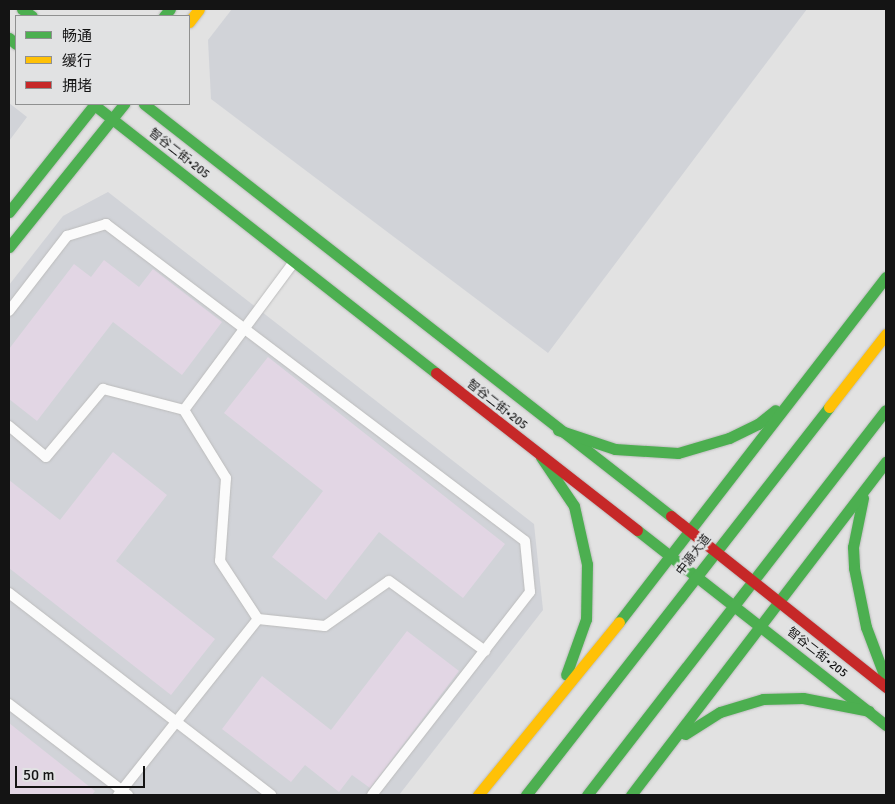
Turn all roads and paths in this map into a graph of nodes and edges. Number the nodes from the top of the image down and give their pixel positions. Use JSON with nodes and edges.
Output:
{"nodes":[{"id":1,"x":199,"y":9,"type":"edge"},
{"id":2,"x":190,"y":21,"type":"edge"},
{"id":3,"x":93,"y":105,"type":"edge"},
{"id":4,"x":95,"y":105,"type":"edge"},
{"id":5,"x":123,"y":105,"type":"edge"},
{"id":6,"x":145,"y":105,"type":"edge"},
{"id":7,"x":112,"y":119,"type":"junction"},
{"id":8,"x":9,"y":212,"type":"edge"},
{"id":9,"x":9,"y":248,"type":"edge"},
{"id":10,"x":293,"y":263,"type":"junction"},
{"id":11,"x":886,"y":277,"type":"edge"},
{"id":12,"x":9,"y":311,"type":"edge"},
{"id":13,"x":244,"y":328,"type":"junction"},
{"id":14,"x":886,"y":334,"type":"edge"},
{"id":15,"x":796,"y":394,"type":"junction"},
{"id":16,"x":184,"y":410,"type":"junction"},
{"id":17,"x":886,"y":410,"type":"edge"},
{"id":18,"x":9,"y":426,"type":"edge"},
{"id":19,"x":558,"y":430,"type":"junction"},
{"id":20,"x":542,"y":457,"type":"junction"},
{"id":21,"x":886,"y":461,"type":"edge"},
{"id":22,"x":870,"y":482,"type":"junction"},
{"id":23,"x":692,"y":531,"type":"junction"},
{"id":24,"x":716,"y":549,"type":"junction"},
{"id":25,"x":673,"y":556,"type":"junction"},
{"id":26,"x":696,"y":575,"type":"junction"},
{"id":27,"x":754,"y":580,"type":"junction"},
{"id":28,"x":9,"y":593,"type":"edge"},
{"id":29,"x":779,"y":600,"type":"junction"},
{"id":30,"x":733,"y":604,"type":"junction"},
{"id":31,"x":258,"y":619,"type":"junction"},
{"id":32,"x":759,"y":625,"type":"junction"},
{"id":33,"x":485,"y":651,"type":"junction"},
{"id":34,"x":886,"y":680,"type":"edge"},
{"id":35,"x":886,"y":687,"type":"edge"},
{"id":36,"x":554,"y":702,"type":"junction"},
{"id":37,"x":9,"y":704,"type":"edge"},
{"id":38,"x":869,"y":711,"type":"junction"},
{"id":39,"x":176,"y":722,"type":"junction"},
{"id":40,"x":886,"y":725,"type":"edge"},
{"id":41,"x":668,"y":747,"type":"junction"},
{"id":42,"x":123,"y":794,"type":"edge"},
{"id":43,"x":271,"y":795,"type":"edge"},
{"id":44,"x":372,"y":795,"type":"edge"},
{"id":45,"x":478,"y":795,"type":"edge"},
{"id":46,"x":526,"y":795,"type":"edge"},
{"id":47,"x":588,"y":795,"type":"edge"},
{"id":48,"x":631,"y":795,"type":"edge"}],
"edges":[{"from":1,"to":2,"type":"main road"},
{"from":3,"to":8,"type":"main road"},
{"from":4,"to":7,"type":"main road","name":"智谷二街•205"},
{"from":5,"to":7,"type":"main road"},
{"from":6,"to":19,"type":"main road","name":"智谷二街•205"},
{"from":7,"to":9,"type":"main road"},
{"from":7,"to":10,"type":"main road","name":"智谷二街•205"},
{"from":10,"to":13,"type":"lane"},
{"from":10,"to":20,"type":"main road","name":"智谷二街•205"},
{"from":11,"to":15,"type":"main road"},
{"from":12,"to":13,"type":"lane"},
{"from":13,"to":16,"type":"lane"},
{"from":13,"to":33,"type":"lane"},
{"from":14,"to":24,"type":"main road","name":"中源大道"},
{"from":15,"to":19,"type":"main road"},
{"from":15,"to":23,"type":"main road","name":"中源大道"},
{"from":16,"to":18,"type":"lane"},
{"from":16,"to":31,"type":"lane"},
{"from":17,"to":27,"type":"main road"},
{"from":19,"to":23,"type":"main road","name":"智谷二街•205"},
{"from":20,"to":25,"type":"main road","name":"智谷二街•205"},
{"from":20,"to":36,"type":"main road"},
{"from":21,"to":22,"type":"main road"},
{"from":22,"to":29,"type":"main road"},
{"from":22,"to":34,"type":"main road"},
{"from":23,"to":24,"type":"main road","name":"智谷二街•205"},
{"from":23,"to":25,"type":"main road","name":"中源大道"},
{"from":24,"to":26,"type":"main road","name":"中源大道"},
{"from":24,"to":27,"type":"main road","name":"智谷二街•205"},
{"from":25,"to":26,"type":"main road","name":"智谷二街•205"},
{"from":25,"to":36,"type":"main road","name":"中源大道"},
{"from":26,"to":30,"type":"main road","name":"智谷二街•205"},
{"from":26,"to":46,"type":"main road","name":"中源大道"},
{"from":27,"to":29,"type":"main road","name":"智谷二街•205"},
{"from":27,"to":30,"type":"main road"},
{"from":28,"to":39,"type":"lane"},
{"from":29,"to":32,"type":"main road"},
{"from":29,"to":35,"type":"main road","name":"智谷二街•205"},
{"from":30,"to":32,"type":"main road","name":"智谷二街•205"},
{"from":30,"to":47,"type":"main road"},
{"from":31,"to":33,"type":"lane"},
{"from":31,"to":39,"type":"lane"},
{"from":32,"to":38,"type":"main road","name":"智谷二街•205"},
{"from":32,"to":41,"type":"main road"},
{"from":33,"to":44,"type":"lane"},
{"from":36,"to":45,"type":"main road","name":"中源大道"},
{"from":37,"to":42,"type":"lane"},
{"from":38,"to":40,"type":"main road","name":"智谷二街•205"},
{"from":38,"to":41,"type":"main road"},
{"from":39,"to":42,"type":"lane"},
{"from":39,"to":43,"type":"lane"},
{"from":41,"to":48,"type":"main road"}]}
